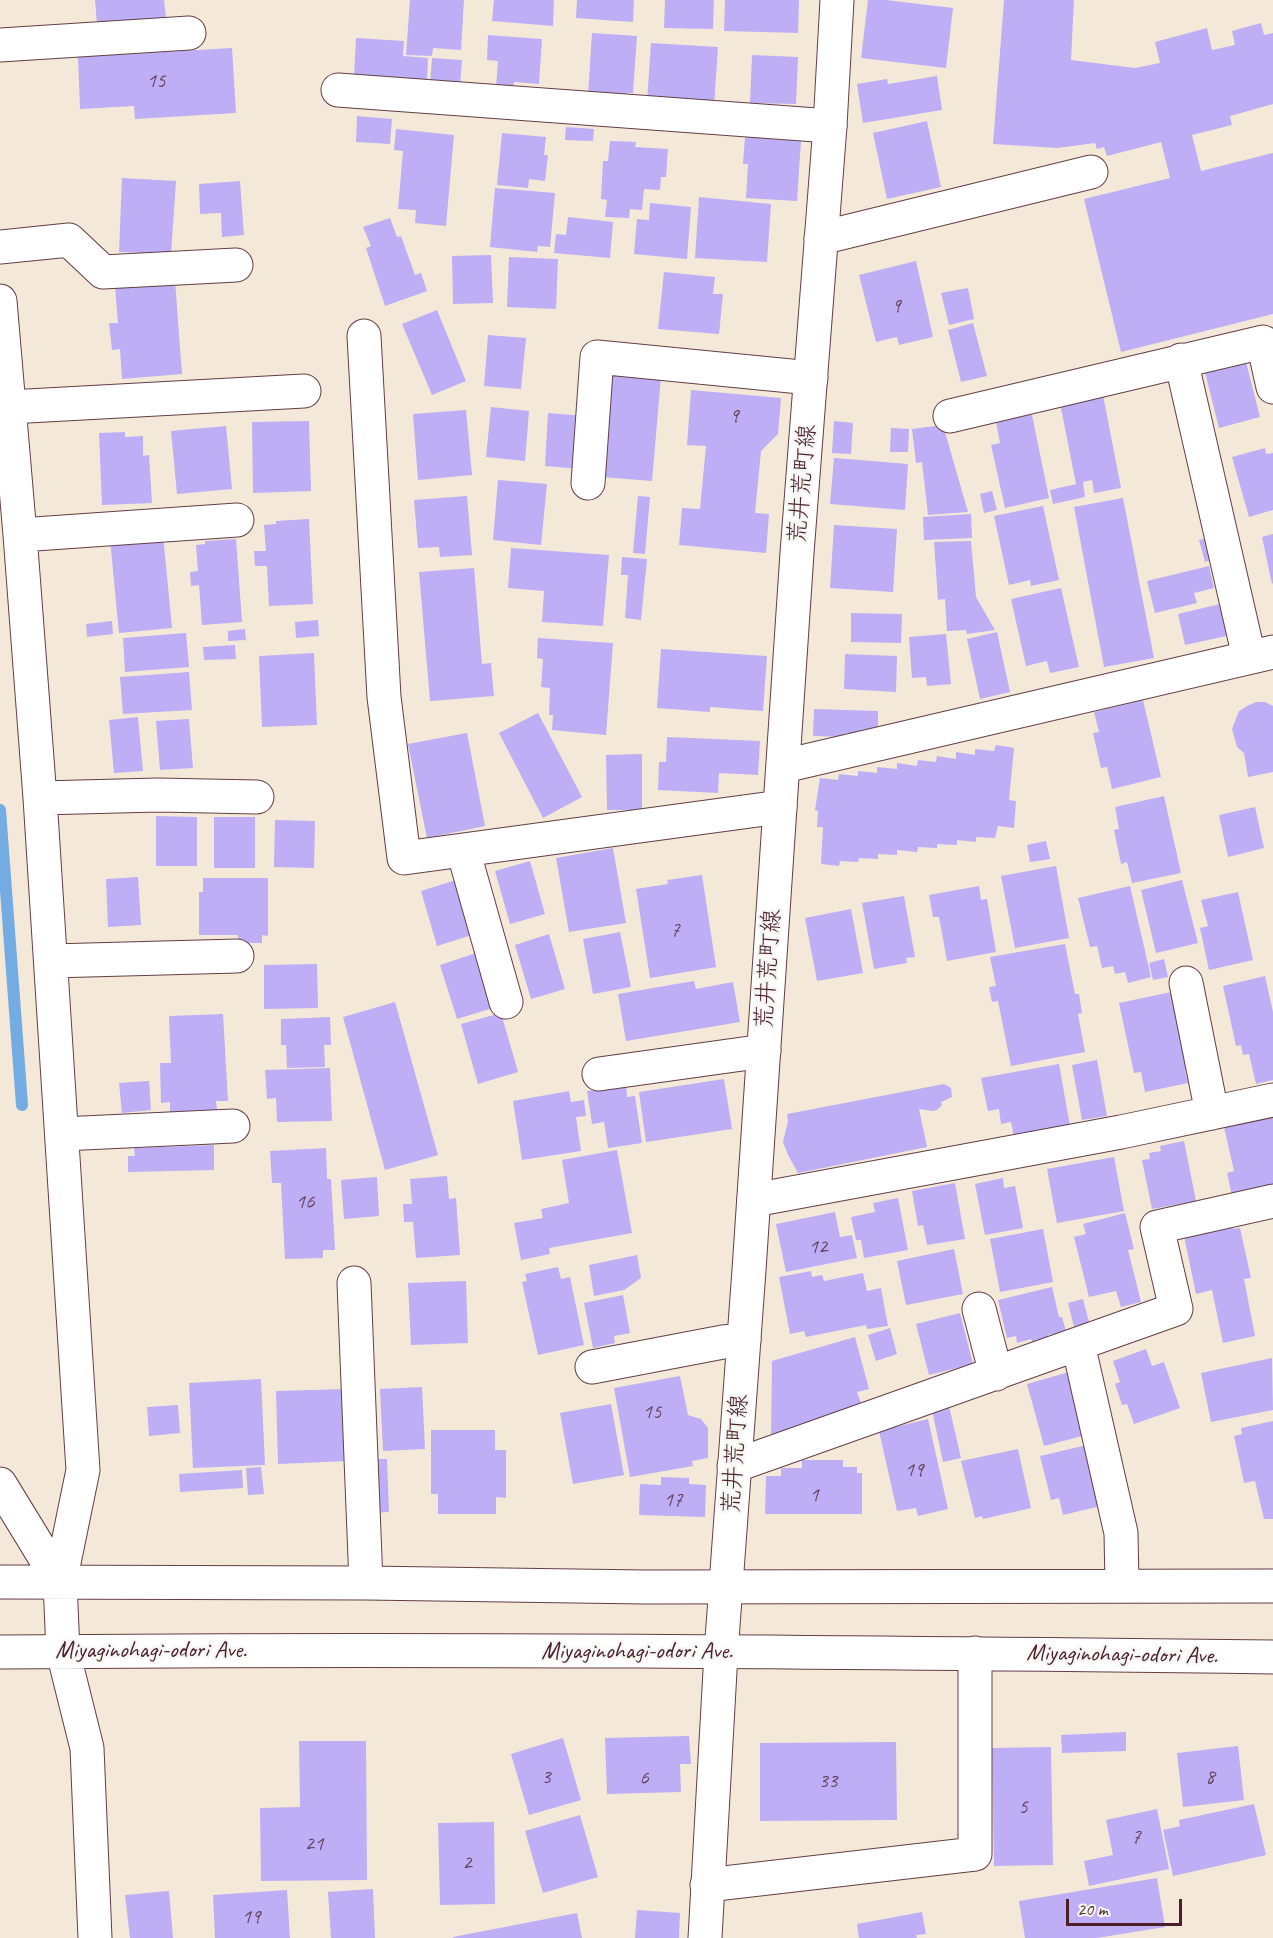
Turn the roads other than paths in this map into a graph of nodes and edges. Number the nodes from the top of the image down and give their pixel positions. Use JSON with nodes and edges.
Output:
{"nodes":[{"id":1,"x":837,"y":0,"type":"edge"},
{"id":2,"x":189,"y":33,"type":"dead end"},
{"id":3,"x":0,"y":45,"type":"edge"},
{"id":4,"x":338,"y":90,"type":"dead end"},
{"id":5,"x":830,"y":126,"type":"junction"},
{"id":6,"x":1091,"y":172,"type":"dead end"},
{"id":7,"x":821,"y":238,"type":"junction"},
{"id":8,"x":0,"y":247,"type":"edge"},
{"id":9,"x":236,"y":265,"type":"dead end"},
{"id":10,"x":0,"y":301,"type":"edge"},
{"id":11,"x":364,"y":336,"type":"dead end"},
{"id":12,"x":1181,"y":360,"type":"junction"},
{"id":13,"x":811,"y":378,"type":"junction"},
{"id":14,"x":1273,"y":387,"type":"edge"},
{"id":15,"x":304,"y":391,"type":"dead end"},
{"id":16,"x":9,"y":407,"type":"junction"},
{"id":17,"x":950,"y":416,"type":"dead end"},
{"id":18,"x":588,"y":483,"type":"dead end"},
{"id":19,"x":237,"y":520,"type":"dead end"},
{"id":20,"x":20,"y":535,"type":"junction"},
{"id":21,"x":1261,"y":654,"type":"edge"},
{"id":22,"x":784,"y":766,"type":"junction"},
{"id":23,"x":257,"y":797,"type":"dead end"},
{"id":24,"x":40,"y":798,"type":"junction"},
{"id":25,"x":780,"y":807,"type":"junction"},
{"id":26,"x":463,"y":850,"type":"junction"},
{"id":27,"x":237,"y":956,"type":"dead end"},
{"id":28,"x":51,"y":961,"type":"junction"},
{"id":29,"x":1186,"y":983,"type":"dead end"},
{"id":30,"x":506,"y":1002,"type":"dead end"},
{"id":31,"x":764,"y":1051,"type":"junction"},
{"id":32,"x":599,"y":1074,"type":"dead end"},
{"id":33,"x":1273,"y":1100,"type":"edge"},
{"id":34,"x":1212,"y":1113,"type":"junction"},
{"id":35,"x":233,"y":1126,"type":"dead end"},
{"id":36,"x":62,"y":1134,"type":"junction"},
{"id":37,"x":754,"y":1200,"type":"junction"},
{"id":38,"x":1273,"y":1201,"type":"edge"},
{"id":39,"x":354,"y":1283,"type":"dead end"},
{"id":40,"x":979,"y":1309,"type":"dead end"},
{"id":41,"x":744,"y":1340,"type":"junction"},
{"id":42,"x":1078,"y":1344,"type":"junction"},
{"id":43,"x":592,"y":1367,"type":"dead end"},
{"id":44,"x":996,"y":1374,"type":"junction"},
{"id":45,"x":734,"y":1466,"type":"junction"},
{"id":46,"x":0,"y":1484,"type":"edge"},
{"id":47,"x":0,"y":1581,"type":"edge"},
{"id":48,"x":60,"y":1582,"type":"junction"},
{"id":49,"x":366,"y":1583,"type":"junction"},
{"id":50,"x":1122,"y":1585,"type":"junction"},
{"id":51,"x":1273,"y":1586,"type":"edge"},
{"id":52,"x":726,"y":1587,"type":"junction"},
{"id":53,"x":0,"y":1652,"type":"edge"},
{"id":54,"x":63,"y":1652,"type":"junction"},
{"id":55,"x":721,"y":1653,"type":"junction"},
{"id":56,"x":975,"y":1653,"type":"junction"},
{"id":57,"x":1273,"y":1657,"type":"edge"},
{"id":58,"x":707,"y":1885,"type":"junction"},
{"id":59,"x":95,"y":1938,"type":"edge"},
{"id":60,"x":705,"y":1938,"type":"edge"}],
"edges":[{"from":1,"to":5,"type":"street","name":"荒井荒町線"},
{"from":2,"to":3,"type":"street"},
{"from":4,"to":5,"type":"street"},
{"from":5,"to":7,"type":"street","name":"荒井荒町線"},
{"from":6,"to":7,"type":"street"},
{"from":7,"to":13,"type":"street","name":"荒井荒町線"},
{"from":8,"to":9,"type":"street"},
{"from":10,"to":16,"type":"street"},
{"from":11,"to":26,"type":"street"},
{"from":12,"to":14,"type":"street"},
{"from":12,"to":17,"type":"street"},
{"from":12,"to":21,"type":"street"},
{"from":13,"to":18,"type":"street"},
{"from":13,"to":22,"type":"street","name":"荒井荒町線"},
{"from":15,"to":16,"type":"street"},
{"from":16,"to":20,"type":"street"},
{"from":19,"to":20,"type":"street"},
{"from":20,"to":24,"type":"street"},
{"from":21,"to":22,"type":"street"},
{"from":22,"to":25,"type":"street","name":"荒井荒町線"},
{"from":23,"to":24,"type":"street"},
{"from":24,"to":28,"type":"street"},
{"from":25,"to":26,"type":"street"},
{"from":25,"to":31,"type":"street","name":"荒井荒町線"},
{"from":26,"to":30,"type":"street"},
{"from":27,"to":28,"type":"street"},
{"from":28,"to":36,"type":"street"},
{"from":29,"to":34,"type":"street"},
{"from":31,"to":32,"type":"street"},
{"from":31,"to":37,"type":"street","name":"荒井荒町線"},
{"from":33,"to":34,"type":"street"},
{"from":34,"to":37,"type":"street"},
{"from":35,"to":36,"type":"street"},
{"from":36,"to":48,"type":"street"},
{"from":37,"to":41,"type":"street","name":"荒井荒町線"},
{"from":38,"to":42,"type":"street"},
{"from":39,"to":49,"type":"street"},
{"from":40,"to":44,"type":"street"},
{"from":41,"to":43,"type":"street"},
{"from":41,"to":45,"type":"street","name":"荒井荒町線"},
{"from":42,"to":44,"type":"street"},
{"from":42,"to":50,"type":"street"},
{"from":44,"to":45,"type":"street"},
{"from":45,"to":52,"type":"street","name":"荒井荒町線"},
{"from":46,"to":48,"type":"street"},
{"from":47,"to":48,"type":"street"},
{"from":48,"to":49,"type":"street"},
{"from":48,"to":54,"type":"street"},
{"from":49,"to":52,"type":"street"},
{"from":50,"to":51,"type":"street"},
{"from":50,"to":52,"type":"street"},
{"from":52,"to":55,"type":"street","name":"荒井荒町線"},
{"from":53,"to":54,"type":"street","name":"Miyaginohagi-odori Ave."},
{"from":54,"to":55,"type":"street","name":"Miyaginohagi-odori Ave."},
{"from":54,"to":59,"type":"street"},
{"from":55,"to":56,"type":"street","name":"Miyaginohagi-odori Ave."},
{"from":55,"to":58,"type":"street","name":"荒井荒町線"},
{"from":56,"to":57,"type":"street","name":"Miyaginohagi-odori Ave."},
{"from":56,"to":58,"type":"street"},
{"from":58,"to":60,"type":"street","name":"荒井荒町線"}]}
